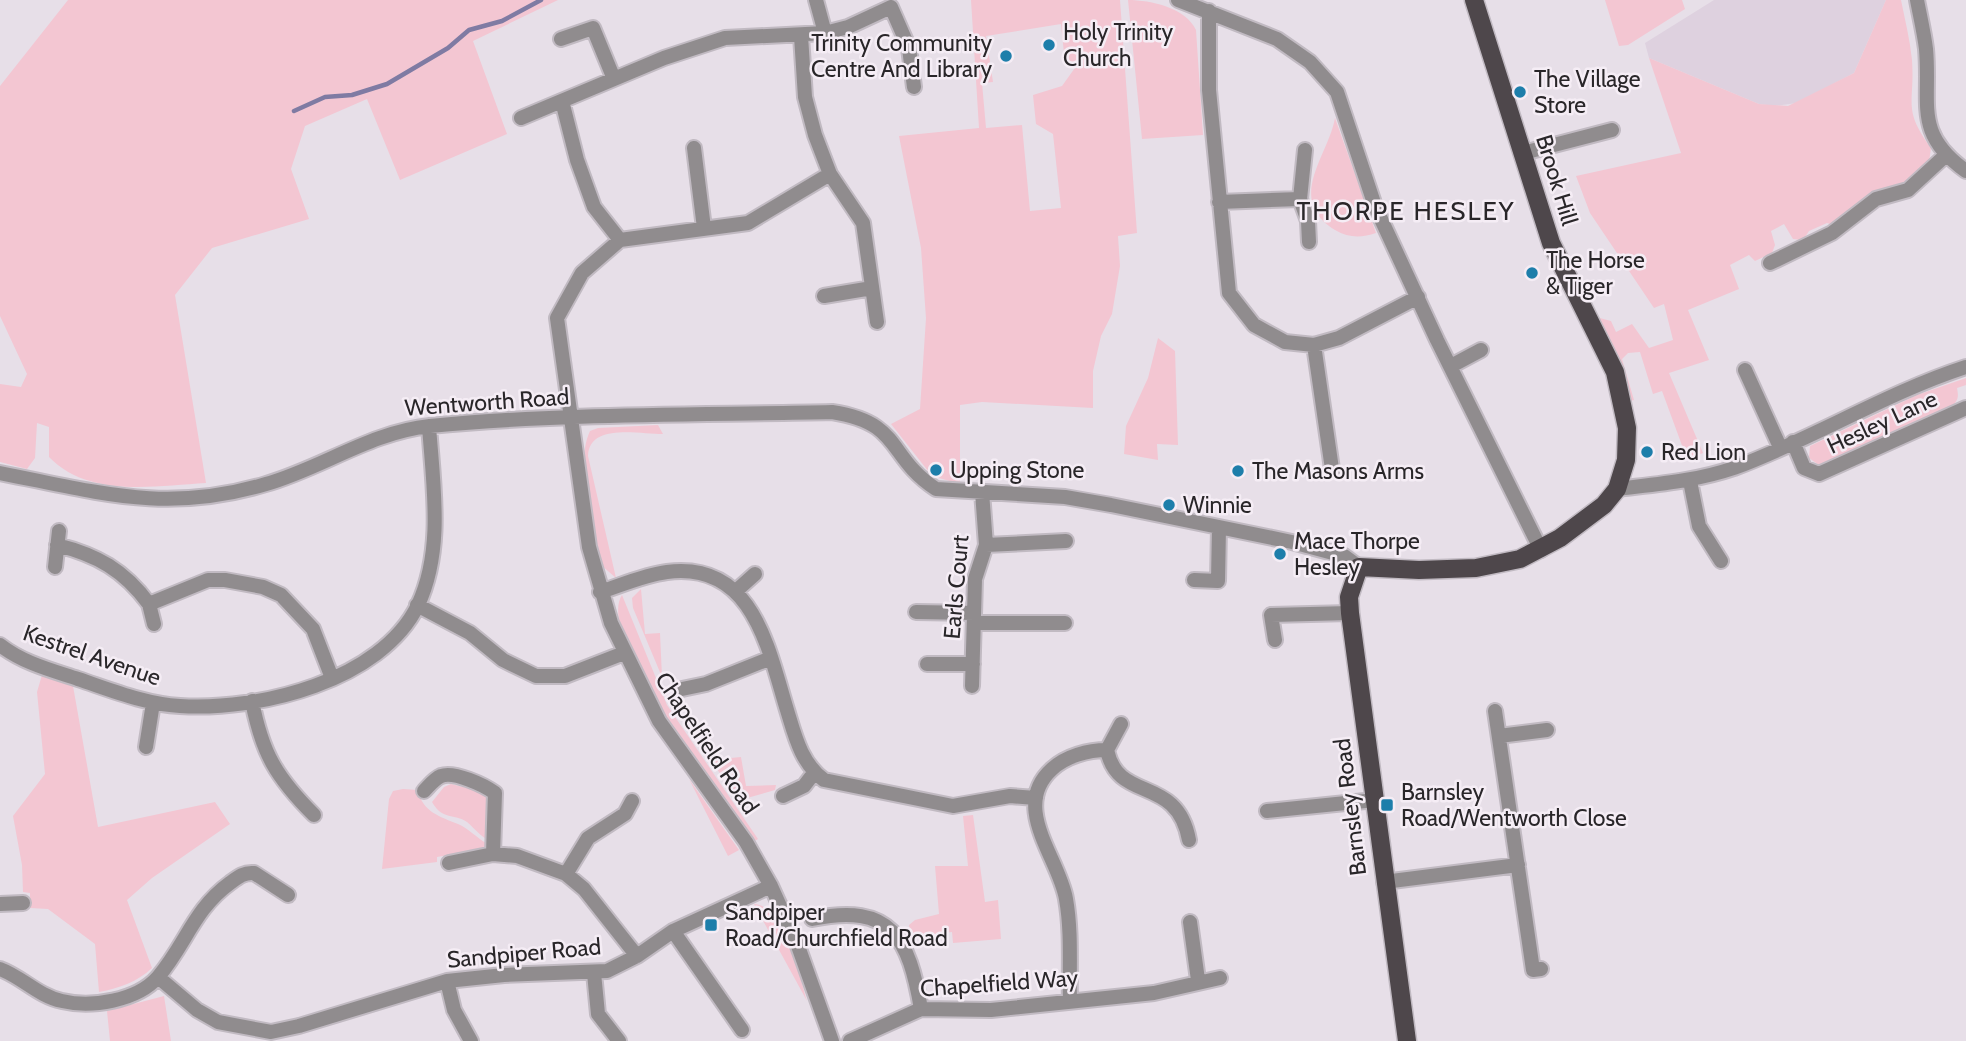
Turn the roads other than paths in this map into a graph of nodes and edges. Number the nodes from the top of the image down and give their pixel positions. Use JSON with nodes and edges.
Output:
{"nodes":[{"id":1,"x":816,"y":0,"type":"edge"},
{"id":2,"x":1178,"y":0,"type":"edge"},
{"id":3,"x":1474,"y":0,"type":"edge"},
{"id":4,"x":1917,"y":0,"type":"edge"},
{"id":5,"x":1209,"y":11,"type":"junction"},
{"id":6,"x":825,"y":33,"type":"junction"},
{"id":7,"x":801,"y":36,"type":"junction"},
{"id":8,"x":561,"y":39,"type":"dead end"},
{"id":9,"x":614,"y":79,"type":"junction"},
{"id":10,"x":914,"y":87,"type":"dead end"},
{"id":11,"x":562,"y":101,"type":"junction"},
{"id":12,"x":521,"y":118,"type":"dead end"},
{"id":13,"x":1612,"y":130,"type":"dead end"},
{"id":14,"x":694,"y":148,"type":"dead end"},
{"id":15,"x":1305,"y":150,"type":"dead end"},
{"id":16,"x":1523,"y":153,"type":"junction"},
{"id":17,"x":1946,"y":155,"type":"junction"},
{"id":18,"x":1966,"y":171,"type":"edge"},
{"id":19,"x":830,"y":174,"type":"junction"},
{"id":20,"x":1300,"y":199,"type":"junction"},
{"id":21,"x":1219,"y":202,"type":"junction"},
{"id":22,"x":704,"y":228,"type":"junction"},
{"id":23,"x":620,"y":240,"type":"junction"},
{"id":24,"x":1309,"y":242,"type":"dead end"},
{"id":25,"x":1770,"y":263,"type":"dead end"},
{"id":26,"x":872,"y":288,"type":"junction"},
{"id":27,"x":824,"y":296,"type":"dead end"},
{"id":28,"x":1418,"y":297,"type":"junction"},
{"id":29,"x":877,"y":322,"type":"dead end"},
{"id":30,"x":1314,"y":345,"type":"junction"},
{"id":31,"x":1481,"y":349,"type":"dead end"},
{"id":32,"x":1451,"y":366,"type":"junction"},
{"id":33,"x":1966,"y":367,"type":"edge"},
{"id":34,"x":1745,"y":370,"type":"dead end"},
{"id":35,"x":1966,"y":408,"type":"edge"},
{"id":36,"x":573,"y":419,"type":"junction"},
{"id":37,"x":429,"y":426,"type":"junction"},
{"id":38,"x":1786,"y":444,"type":"junction"},
{"id":39,"x":1332,"y":469,"type":"dead end"},
{"id":40,"x":0,"y":473,"type":"edge"},
{"id":41,"x":1690,"y":481,"type":"junction"},
{"id":42,"x":1617,"y":489,"type":"junction"},
{"id":43,"x":982,"y":492,"type":"junction"},
{"id":44,"x":1219,"y":527,"type":"junction"},
{"id":45,"x":1066,"y":541,"type":"dead end"},
{"id":46,"x":986,"y":545,"type":"junction"},
{"id":47,"x":1541,"y":550,"type":"junction"},
{"id":48,"x":1721,"y":561,"type":"dead end"},
{"id":49,"x":55,"y":567,"type":"dead end"},
{"id":50,"x":1359,"y":568,"type":"junction"},
{"id":51,"x":755,"y":573,"type":"dead end"},
{"id":52,"x":1194,"y":580,"type":"dead end"},
{"id":53,"x":736,"y":591,"type":"junction"},
{"id":54,"x":600,"y":592,"type":"junction"},
{"id":55,"x":149,"y":604,"type":"junction"},
{"id":56,"x":417,"y":605,"type":"junction"},
{"id":57,"x":916,"y":612,"type":"dead end"},
{"id":58,"x":1350,"y":612,"type":"junction"},
{"id":59,"x":974,"y":618,"type":"junction"},
{"id":60,"x":1065,"y":622,"type":"dead end"},
{"id":61,"x":153,"y":624,"type":"dead end"},
{"id":62,"x":1275,"y":640,"type":"dead end"},
{"id":63,"x":0,"y":645,"type":"edge"},
{"id":64,"x":624,"y":653,"type":"junction"},
{"id":65,"x":771,"y":658,"type":"junction"},
{"id":66,"x":927,"y":664,"type":"dead end"},
{"id":67,"x":973,"y":664,"type":"junction"},
{"id":68,"x":332,"y":678,"type":"junction"},
{"id":69,"x":972,"y":686,"type":"dead end"},
{"id":70,"x":682,"y":689,"type":"dead end"},
{"id":71,"x":253,"y":701,"type":"junction"},
{"id":72,"x":153,"y":702,"type":"junction"},
{"id":73,"x":1495,"y":711,"type":"dead end"},
{"id":74,"x":1121,"y":724,"type":"dead end"},
{"id":75,"x":1547,"y":730,"type":"dead end"},
{"id":76,"x":1499,"y":736,"type":"junction"},
{"id":77,"x":146,"y":747,"type":"dead end"},
{"id":78,"x":1107,"y":750,"type":"junction"},
{"id":79,"x":814,"y":773,"type":"junction"},
{"id":80,"x":424,"y":791,"type":"dead end"},
{"id":81,"x":783,"y":796,"type":"dead end"},
{"id":82,"x":1036,"y":798,"type":"junction"},
{"id":83,"x":1375,"y":800,"type":"junction"},
{"id":84,"x":632,"y":801,"type":"dead end"},
{"id":85,"x":1267,"y":811,"type":"dead end"},
{"id":86,"x":314,"y":815,"type":"dead end"},
{"id":87,"x":1189,"y":840,"type":"dead end"},
{"id":88,"x":493,"y":854,"type":"junction"},
{"id":89,"x":449,"y":863,"type":"dead end"},
{"id":90,"x":1518,"y":864,"type":"junction"},
{"id":91,"x":566,"y":874,"type":"junction"},
{"id":92,"x":1384,"y":882,"type":"junction"},
{"id":93,"x":771,"y":886,"type":"junction"},
{"id":94,"x":288,"y":895,"type":"dead end"},
{"id":95,"x":23,"y":902,"type":"dead end"},
{"id":96,"x":0,"y":904,"type":"edge"},
{"id":97,"x":813,"y":919,"type":"dead end"},
{"id":98,"x":1190,"y":922,"type":"dead end"},
{"id":99,"x":673,"y":931,"type":"junction"},
{"id":100,"x":637,"y":956,"type":"junction"},
{"id":101,"x":0,"y":969,"type":"edge"},
{"id":102,"x":1541,"y":969,"type":"dead end"},
{"id":103,"x":594,"y":973,"type":"junction"},
{"id":104,"x":158,"y":977,"type":"junction"},
{"id":105,"x":1220,"y":978,"type":"dead end"},
{"id":106,"x":1198,"y":980,"type":"junction"},
{"id":107,"x":447,"y":981,"type":"junction"},
{"id":108,"x":1070,"y":1002,"type":"junction"},
{"id":109,"x":921,"y":1009,"type":"junction"},
{"id":110,"x":742,"y":1030,"type":"dead end"},
{"id":111,"x":471,"y":1041,"type":"edge"},
{"id":112,"x":619,"y":1041,"type":"edge"},
{"id":113,"x":832,"y":1041,"type":"edge"},
{"id":114,"x":850,"y":1041,"type":"edge"},
{"id":115,"x":1407,"y":1041,"type":"edge"}],
"edges":[{"from":1,"to":6,"type":"street"},
{"from":2,"to":5,"type":"street"},
{"from":3,"to":16,"type":"main road","name":"Brook Hill"},
{"from":4,"to":17,"type":"street"},
{"from":5,"to":21,"type":"street"},
{"from":5,"to":28,"type":"street"},
{"from":6,"to":7,"type":"street"},
{"from":6,"to":10,"type":"street"},
{"from":7,"to":9,"type":"street"},
{"from":7,"to":19,"type":"street"},
{"from":8,"to":9,"type":"street"},
{"from":9,"to":11,"type":"street"},
{"from":11,"to":12,"type":"street"},
{"from":11,"to":23,"type":"street"},
{"from":13,"to":16,"type":"street"},
{"from":14,"to":22,"type":"street"},
{"from":15,"to":20,"type":"street"},
{"from":16,"to":42,"type":"main road","name":"Brook Hill"},
{"from":17,"to":18,"type":"street"},
{"from":17,"to":25,"type":"street"},
{"from":19,"to":22,"type":"street"},
{"from":19,"to":26,"type":"street"},
{"from":20,"to":21,"type":"street"},
{"from":20,"to":24,"type":"street"},
{"from":21,"to":30,"type":"street"},
{"from":22,"to":23,"type":"street"},
{"from":23,"to":36,"type":"street","name":"Chapelfield Road"},
{"from":26,"to":27,"type":"street"},
{"from":26,"to":29,"type":"street"},
{"from":28,"to":30,"type":"street"},
{"from":28,"to":32,"type":"street"},
{"from":30,"to":39,"type":"street"},
{"from":31,"to":32,"type":"street"},
{"from":32,"to":47,"type":"street"},
{"from":33,"to":38,"type":"street","name":"Hesley Lane"},
{"from":34,"to":38,"type":"street"},
{"from":35,"to":38,"type":"street","name":"Hesley Lane"},
{"from":36,"to":37,"type":"street","name":"Wentworth Road"},
{"from":36,"to":43,"type":"street","name":"Wentworth Road"},
{"from":36,"to":54,"type":"street","name":"Chapelfield Road"},
{"from":37,"to":40,"type":"street","name":"Wentworth Road"},
{"from":37,"to":56,"type":"street","name":"Kestrel Avenue"},
{"from":38,"to":41,"type":"street","name":"Hesley Lane"},
{"from":41,"to":42,"type":"street","name":"Hesley Lane"},
{"from":41,"to":48,"type":"street"},
{"from":42,"to":47,"type":"main road"},
{"from":43,"to":44,"type":"street"},
{"from":43,"to":46,"type":"street","name":"Earls Court"},
{"from":44,"to":50,"type":"street"},
{"from":44,"to":52,"type":"street"},
{"from":45,"to":46,"type":"street"},
{"from":46,"to":59,"type":"street","name":"Earls Court"},
{"from":47,"to":50,"type":"main road"},
{"from":49,"to":55,"type":"street"},
{"from":50,"to":58,"type":"main road","name":"Barnsley Road"},
{"from":51,"to":53,"type":"street"},
{"from":53,"to":54,"type":"street"},
{"from":53,"to":65,"type":"street"},
{"from":54,"to":64,"type":"street","name":"Chapelfield Road"},
{"from":55,"to":61,"type":"street"},
{"from":55,"to":68,"type":"street"},
{"from":56,"to":64,"type":"street"},
{"from":56,"to":68,"type":"street","name":"Kestrel Avenue"},
{"from":57,"to":59,"type":"street"},
{"from":58,"to":62,"type":"street"},
{"from":58,"to":83,"type":"main road","name":"Barnsley Road"},
{"from":59,"to":60,"type":"street"},
{"from":59,"to":67,"type":"street","name":"Earls Court"},
{"from":63,"to":72,"type":"street","name":"Kestrel Avenue"},
{"from":64,"to":93,"type":"street","name":"Chapelfield Road"},
{"from":65,"to":70,"type":"street"},
{"from":65,"to":79,"type":"street"},
{"from":66,"to":67,"type":"street"},
{"from":67,"to":69,"type":"street","name":"Earls Court"},
{"from":68,"to":71,"type":"street","name":"Kestrel Avenue"},
{"from":71,"to":72,"type":"street","name":"Kestrel Avenue"},
{"from":71,"to":86,"type":"street"},
{"from":72,"to":77,"type":"street"},
{"from":73,"to":76,"type":"street"},
{"from":74,"to":78,"type":"street"},
{"from":75,"to":76,"type":"street"},
{"from":76,"to":90,"type":"street"},
{"from":78,"to":82,"type":"street"},
{"from":78,"to":87,"type":"street"},
{"from":79,"to":81,"type":"street"},
{"from":79,"to":82,"type":"street"},
{"from":80,"to":88,"type":"street"},
{"from":82,"to":108,"type":"street"},
{"from":83,"to":85,"type":"street"},
{"from":83,"to":92,"type":"main road","name":"Barnsley Road"},
{"from":84,"to":91,"type":"street"},
{"from":88,"to":89,"type":"street"},
{"from":88,"to":91,"type":"street"},
{"from":90,"to":92,"type":"street"},
{"from":90,"to":102,"type":"street"},
{"from":91,"to":100,"type":"street"},
{"from":92,"to":115,"type":"main road","name":"Barnsley Road"},
{"from":93,"to":99,"type":"street","name":"Sandpiper Road"},
{"from":93,"to":113,"type":"street","name":"Chapelfield Road"},
{"from":94,"to":104,"type":"street"},
{"from":95,"to":96,"type":"street"},
{"from":97,"to":109,"type":"street"},
{"from":98,"to":106,"type":"street"},
{"from":99,"to":100,"type":"street","name":"Sandpiper Road"},
{"from":99,"to":110,"type":"street"},
{"from":100,"to":103,"type":"street","name":"Sandpiper Road"},
{"from":101,"to":104,"type":"street"},
{"from":103,"to":107,"type":"street","name":"Sandpiper Road"},
{"from":103,"to":112,"type":"street"},
{"from":104,"to":107,"type":"street","name":"Sandpiper Road"},
{"from":105,"to":106,"type":"street","name":"Chapelfield Way"},
{"from":106,"to":108,"type":"street","name":"Chapelfield Way"},
{"from":107,"to":111,"type":"street"},
{"from":108,"to":109,"type":"street","name":"Chapelfield Way"},
{"from":109,"to":114,"type":"street","name":"Chapelfield Way"}]}
